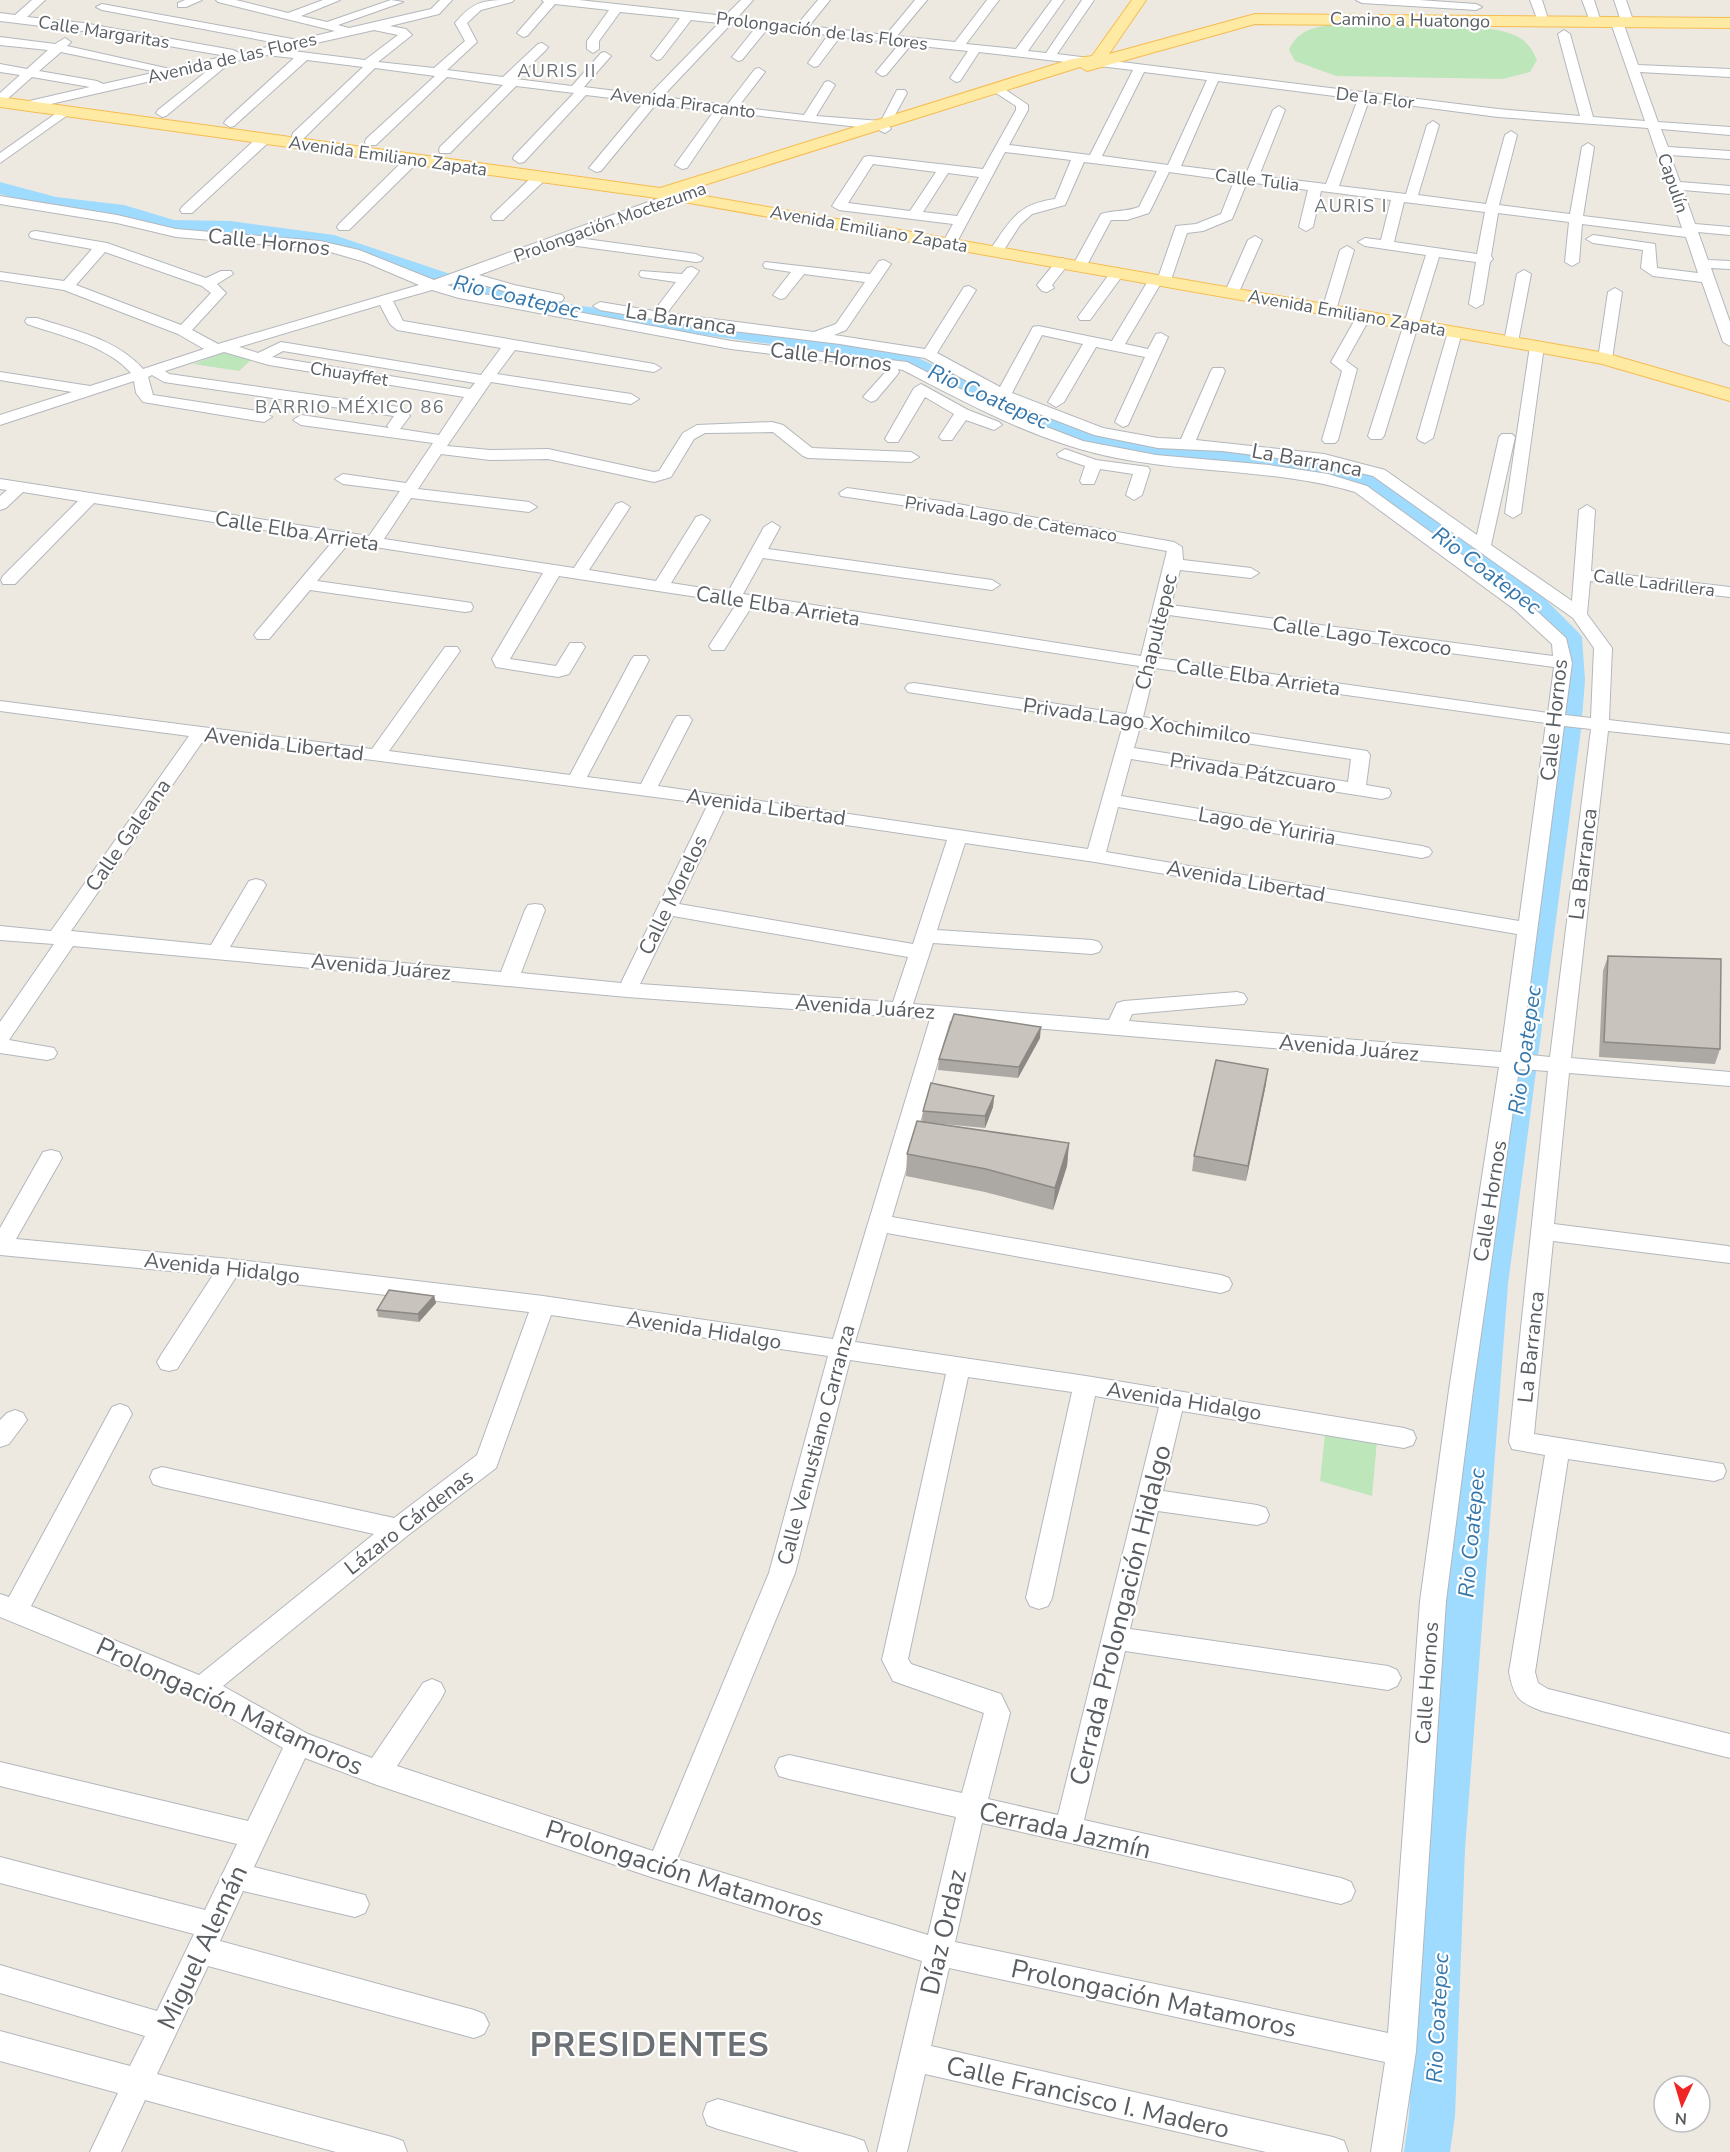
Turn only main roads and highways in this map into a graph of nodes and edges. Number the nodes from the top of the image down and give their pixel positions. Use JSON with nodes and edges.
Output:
{"nodes":[{"id":1,"x":1139,"y":0,"type":"edge"},
{"id":2,"x":1476,"y":9,"type":"edge"},
{"id":3,"x":1730,"y":23,"type":"edge"},
{"id":4,"x":1096,"y":62,"type":"junction"},
{"id":5,"x":0,"y":100,"type":"edge"},
{"id":6,"x":884,"y":126,"type":"junction"},
{"id":7,"x":660,"y":193,"type":"junction"},
{"id":8,"x":678,"y":196,"type":"junction"},
{"id":9,"x":1730,"y":395,"type":"edge"}],
"edges":[{"from":1,"to":4,"type":"main road"},
{"from":2,"to":3,"type":"main road","name":"Camino a Huatongo"},
{"from":2,"to":4,"type":"main road","name":"Camino a Huatongo"},
{"from":4,"to":6,"type":"main road","name":"Prolongación Moctezuma"},
{"from":5,"to":7,"type":"main road","name":"Avenida Emiliano Zapata"},
{"from":6,"to":7,"type":"main road","name":"Prolongación Moctezuma"},
{"from":6,"to":8,"type":"main road","name":"Prolongación Moctezuma"},
{"from":7,"to":8,"type":"main road","name":"Avenida Emiliano Zapata"},
{"from":8,"to":9,"type":"main road","name":"Avenida Emiliano Zapata"}]}
